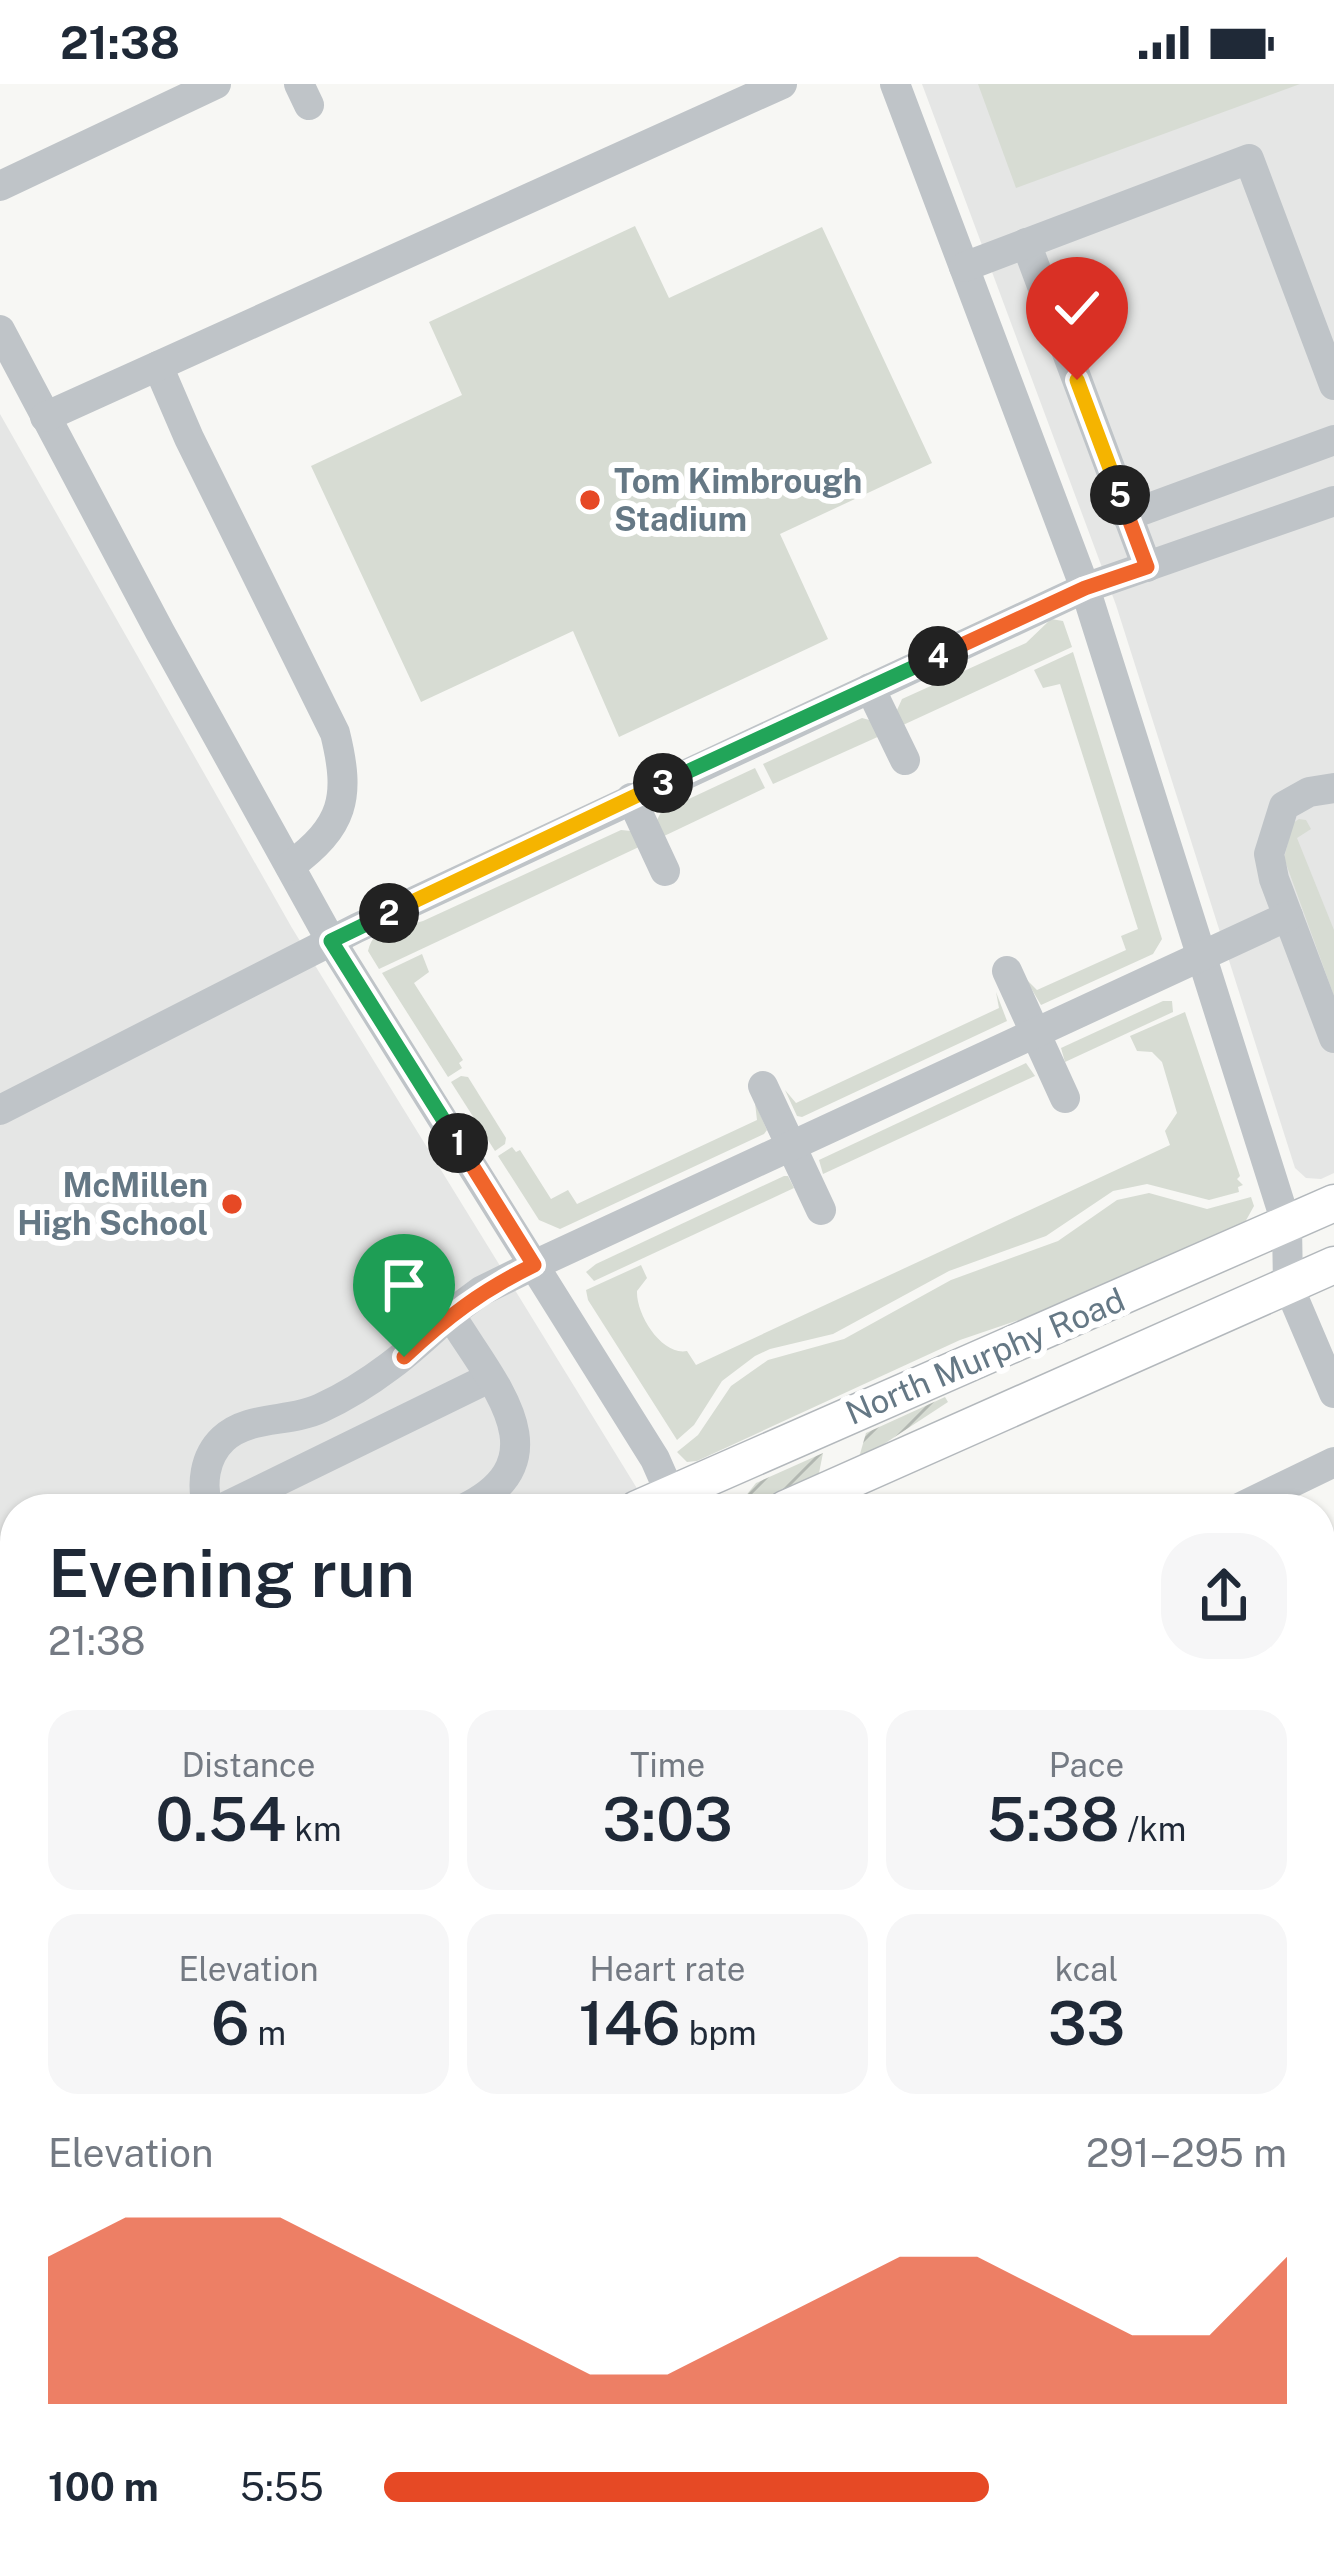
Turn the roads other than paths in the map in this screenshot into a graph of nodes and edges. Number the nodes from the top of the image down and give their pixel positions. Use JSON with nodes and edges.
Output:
{"nodes":[{"id":1,"x":216,"y":84,"type":"edge"},
{"id":2,"x":782,"y":84,"type":"edge"},
{"id":3,"x":895,"y":84,"type":"edge"},
{"id":4,"x":0,"y":186,"type":"edge"},
{"id":5,"x":1026,"y":243,"type":"junction"},
{"id":6,"x":964,"y":267,"type":"junction"},
{"id":7,"x":0,"y":330,"type":"edge"},
{"id":8,"x":158,"y":366,"type":"junction"},
{"id":9,"x":1334,"y":385,"type":"edge"},
{"id":10,"x":44,"y":417,"type":"junction"},
{"id":11,"x":1334,"y":440,"type":"edge"},
{"id":12,"x":1334,"y":501,"type":"edge"},
{"id":13,"x":1127,"y":516,"type":"junction"},
{"id":14,"x":1147,"y":567,"type":"junction"},
{"id":15,"x":1085,"y":588,"type":"junction"},
{"id":16,"x":870,"y":688,"type":"junction"},
{"id":17,"x":905,"y":760,"type":"dead end"},
{"id":18,"x":1334,"y":788,"type":"edge"},
{"id":19,"x":631,"y":798,"type":"junction"},
{"id":20,"x":290,"y":866,"type":"junction"},
{"id":21,"x":665,"y":871,"type":"dead end"},
{"id":22,"x":1288,"y":916,"type":"junction"},
{"id":23,"x":331,"y":941,"type":"junction"},
{"id":24,"x":1204,"y":956,"type":"junction"},
{"id":25,"x":1007,"y":971,"type":"dead end"},
{"id":26,"x":1036,"y":1034,"type":"junction"},
{"id":27,"x":1334,"y":1038,"type":"edge"},
{"id":28,"x":763,"y":1085,"type":"dead end"},
{"id":29,"x":1065,"y":1098,"type":"dead end"},
{"id":30,"x":0,"y":1110,"type":"edge"},
{"id":31,"x":790,"y":1146,"type":"junction"},
{"id":32,"x":1334,"y":1203,"type":"edge"},
{"id":33,"x":821,"y":1210,"type":"dead end"},
{"id":34,"x":1287,"y":1226,"type":"junction"},
{"id":35,"x":534,"y":1265,"type":"junction"},
{"id":36,"x":1331,"y":1275,"type":"edge"},
{"id":37,"x":1288,"y":1285,"type":"junction"},
{"id":38,"x":450,"y":1314,"type":"junction"},
{"id":39,"x":489,"y":1378,"type":"junction"},
{"id":40,"x":1334,"y":1393,"type":"edge"},
{"id":41,"x":1334,"y":1462,"type":"edge"},
{"id":42,"x":207,"y":1494,"type":"edge"},
{"id":43,"x":252,"y":1494,"type":"edge"},
{"id":44,"x":490,"y":1494,"type":"edge"},
{"id":45,"x":671,"y":1494,"type":"edge"},
{"id":46,"x":687,"y":1494,"type":"edge"},
{"id":47,"x":819,"y":1494,"type":"edge"},
{"id":48,"x":1268,"y":1494,"type":"edge"}],
"edges":[{"from":1,"to":4,"type":"street"},
{"from":2,"to":8,"type":"street"},
{"from":3,"to":6,"type":"street"},
{"from":5,"to":6,"type":"street"},
{"from":5,"to":9,"type":"street"},
{"from":5,"to":13,"type":"street"},
{"from":6,"to":15,"type":"street"},
{"from":7,"to":10,"type":"street"},
{"from":8,"to":10,"type":"street"},
{"from":8,"to":20,"type":"street"},
{"from":10,"to":20,"type":"street"},
{"from":11,"to":13,"type":"street"},
{"from":12,"to":14,"type":"street"},
{"from":13,"to":14,"type":"street"},
{"from":14,"to":15,"type":"street"},
{"from":15,"to":16,"type":"street"},
{"from":15,"to":24,"type":"street"},
{"from":16,"to":17,"type":"street"},
{"from":16,"to":19,"type":"street"},
{"from":18,"to":22,"type":"street"},
{"from":19,"to":21,"type":"street"},
{"from":19,"to":23,"type":"street"},
{"from":20,"to":23,"type":"street"},
{"from":22,"to":24,"type":"street"},
{"from":22,"to":27,"type":"street"},
{"from":23,"to":30,"type":"street"},
{"from":23,"to":35,"type":"street"},
{"from":24,"to":26,"type":"street"},
{"from":24,"to":34,"type":"street"},
{"from":25,"to":26,"type":"street"},
{"from":26,"to":29,"type":"street"},
{"from":26,"to":31,"type":"street"},
{"from":28,"to":31,"type":"street"},
{"from":31,"to":33,"type":"street"},
{"from":31,"to":35,"type":"street"},
{"from":32,"to":34,"type":"main road","name":"North Murphy Road"},
{"from":34,"to":36,"type":"street"},
{"from":34,"to":37,"type":"street"},
{"from":34,"to":46,"type":"main road","name":"North Murphy Road"},
{"from":35,"to":38,"type":"street"},
{"from":35,"to":45,"type":"street"},
{"from":36,"to":37,"type":"main road","name":"North Murphy Road"},
{"from":37,"to":40,"type":"street"},
{"from":37,"to":47,"type":"main road","name":"North Murphy Road"},
{"from":38,"to":39,"type":"street"},
{"from":38,"to":42,"type":"street"},
{"from":39,"to":43,"type":"street"},
{"from":39,"to":44,"type":"street"},
{"from":41,"to":48,"type":"street"}]}
